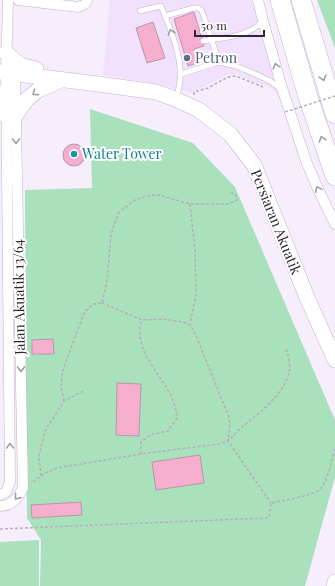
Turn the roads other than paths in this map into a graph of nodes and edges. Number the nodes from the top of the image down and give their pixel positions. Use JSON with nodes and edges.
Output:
{"nodes":[{"id":1,"x":8,"y":0,"type":"edge"},
{"id":2,"x":18,"y":0,"type":"edge"},
{"id":3,"x":21,"y":0,"type":"edge"},
{"id":4,"x":87,"y":0,"type":"edge"},
{"id":5,"x":258,"y":0,"type":"edge"},
{"id":6,"x":280,"y":0,"type":"edge"},
{"id":7,"x":301,"y":0,"type":"edge"},
{"id":8,"x":140,"y":10,"type":"dead end"},
{"id":9,"x":165,"y":16,"type":"junction"},
{"id":10,"x":263,"y":21,"type":"junction"},
{"id":11,"x":211,"y":39,"type":"junction"},
{"id":12,"x":203,"y":41,"type":"dead end"},
{"id":13,"x":6,"y":53,"type":"junction"},
{"id":14,"x":219,"y":62,"type":"junction"},
{"id":15,"x":7,"y":73,"type":"edge"},
{"id":16,"x":181,"y":74,"type":"junction"},
{"id":17,"x":59,"y":79,"type":"junction"},
{"id":18,"x":283,"y":91,"type":"junction"},
{"id":19,"x":0,"y":93,"type":"edge"},
{"id":20,"x":175,"y":99,"type":"junction"},
{"id":21,"x":335,"y":114,"type":"edge"},
{"id":22,"x":11,"y":116,"type":"junction"},
{"id":23,"x":3,"y":166,"type":"edge"},
{"id":24,"x":335,"y":176,"type":"edge"},
{"id":25,"x":335,"y":224,"type":"edge"},
{"id":26,"x":4,"y":249,"type":"edge"},
{"id":27,"x":335,"y":360,"type":"edge"},
{"id":28,"x":0,"y":495,"type":"edge"},
{"id":29,"x":0,"y":506,"type":"edge"},
{"id":30,"x":335,"y":582,"type":"edge"},
{"id":31,"x":334,"y":586,"type":"edge"}],
"edges":[{"from":1,"to":13,"type":"street","name":"Jalan Akuatik 13/64"},
{"from":2,"to":3,"type":"street"},
{"from":3,"to":4,"type":"street"},
{"from":5,"to":10,"type":"street"},
{"from":24,"to":6,"type":"highway","one_way":true},
{"from":7,"to":21,"type":"highway","one_way":true},
{"from":8,"to":9,"type":"lane"},
{"from":9,"to":11,"type":"lane"},
{"from":16,"to":9,"type":"lane","one_way":true},
{"from":10,"to":11,"type":"lane"},
{"from":18,"to":10,"type":"street","one_way":true},
{"from":11,"to":12,"type":"lane"},
{"from":11,"to":14,"type":"lane"},
{"from":13,"to":15,"type":"street","name":"Jalan Akuatik 13/64"},
{"from":13,"to":17,"type":"street"},
{"from":14,"to":16,"type":"lane"},
{"from":14,"to":18,"type":"lane"},
{"from":15,"to":17,"type":"street","name":"Persiaran Akuatik"},
{"from":15,"to":22,"type":"street","name":"Jalan Akuatik 13/64"},
{"from":16,"to":20,"type":"lane"},
{"from":17,"to":20,"type":"street","name":"Persiaran Akuatik"},
{"from":17,"to":22,"type":"street","one_way":true},
{"from":25,"to":18,"type":"street","one_way":true},
{"from":19,"to":22,"type":"street"},
{"from":20,"to":27,"type":"street","name":"Persiaran Akuatik"},
{"from":22,"to":23,"type":"street","name":"Jalan Akuatik 13/64"},
{"from":22,"to":29,"type":"street","name":"Jalan Akuatik 13/64","one_way":true},
{"from":23,"to":26,"type":"street","name":"Jalan Akuatik 13/64"},
{"from":28,"to":26,"type":"street","name":"Jalan Akuatik 13/64","one_way":true},
{"from":30,"to":31,"type":"street"}]}
